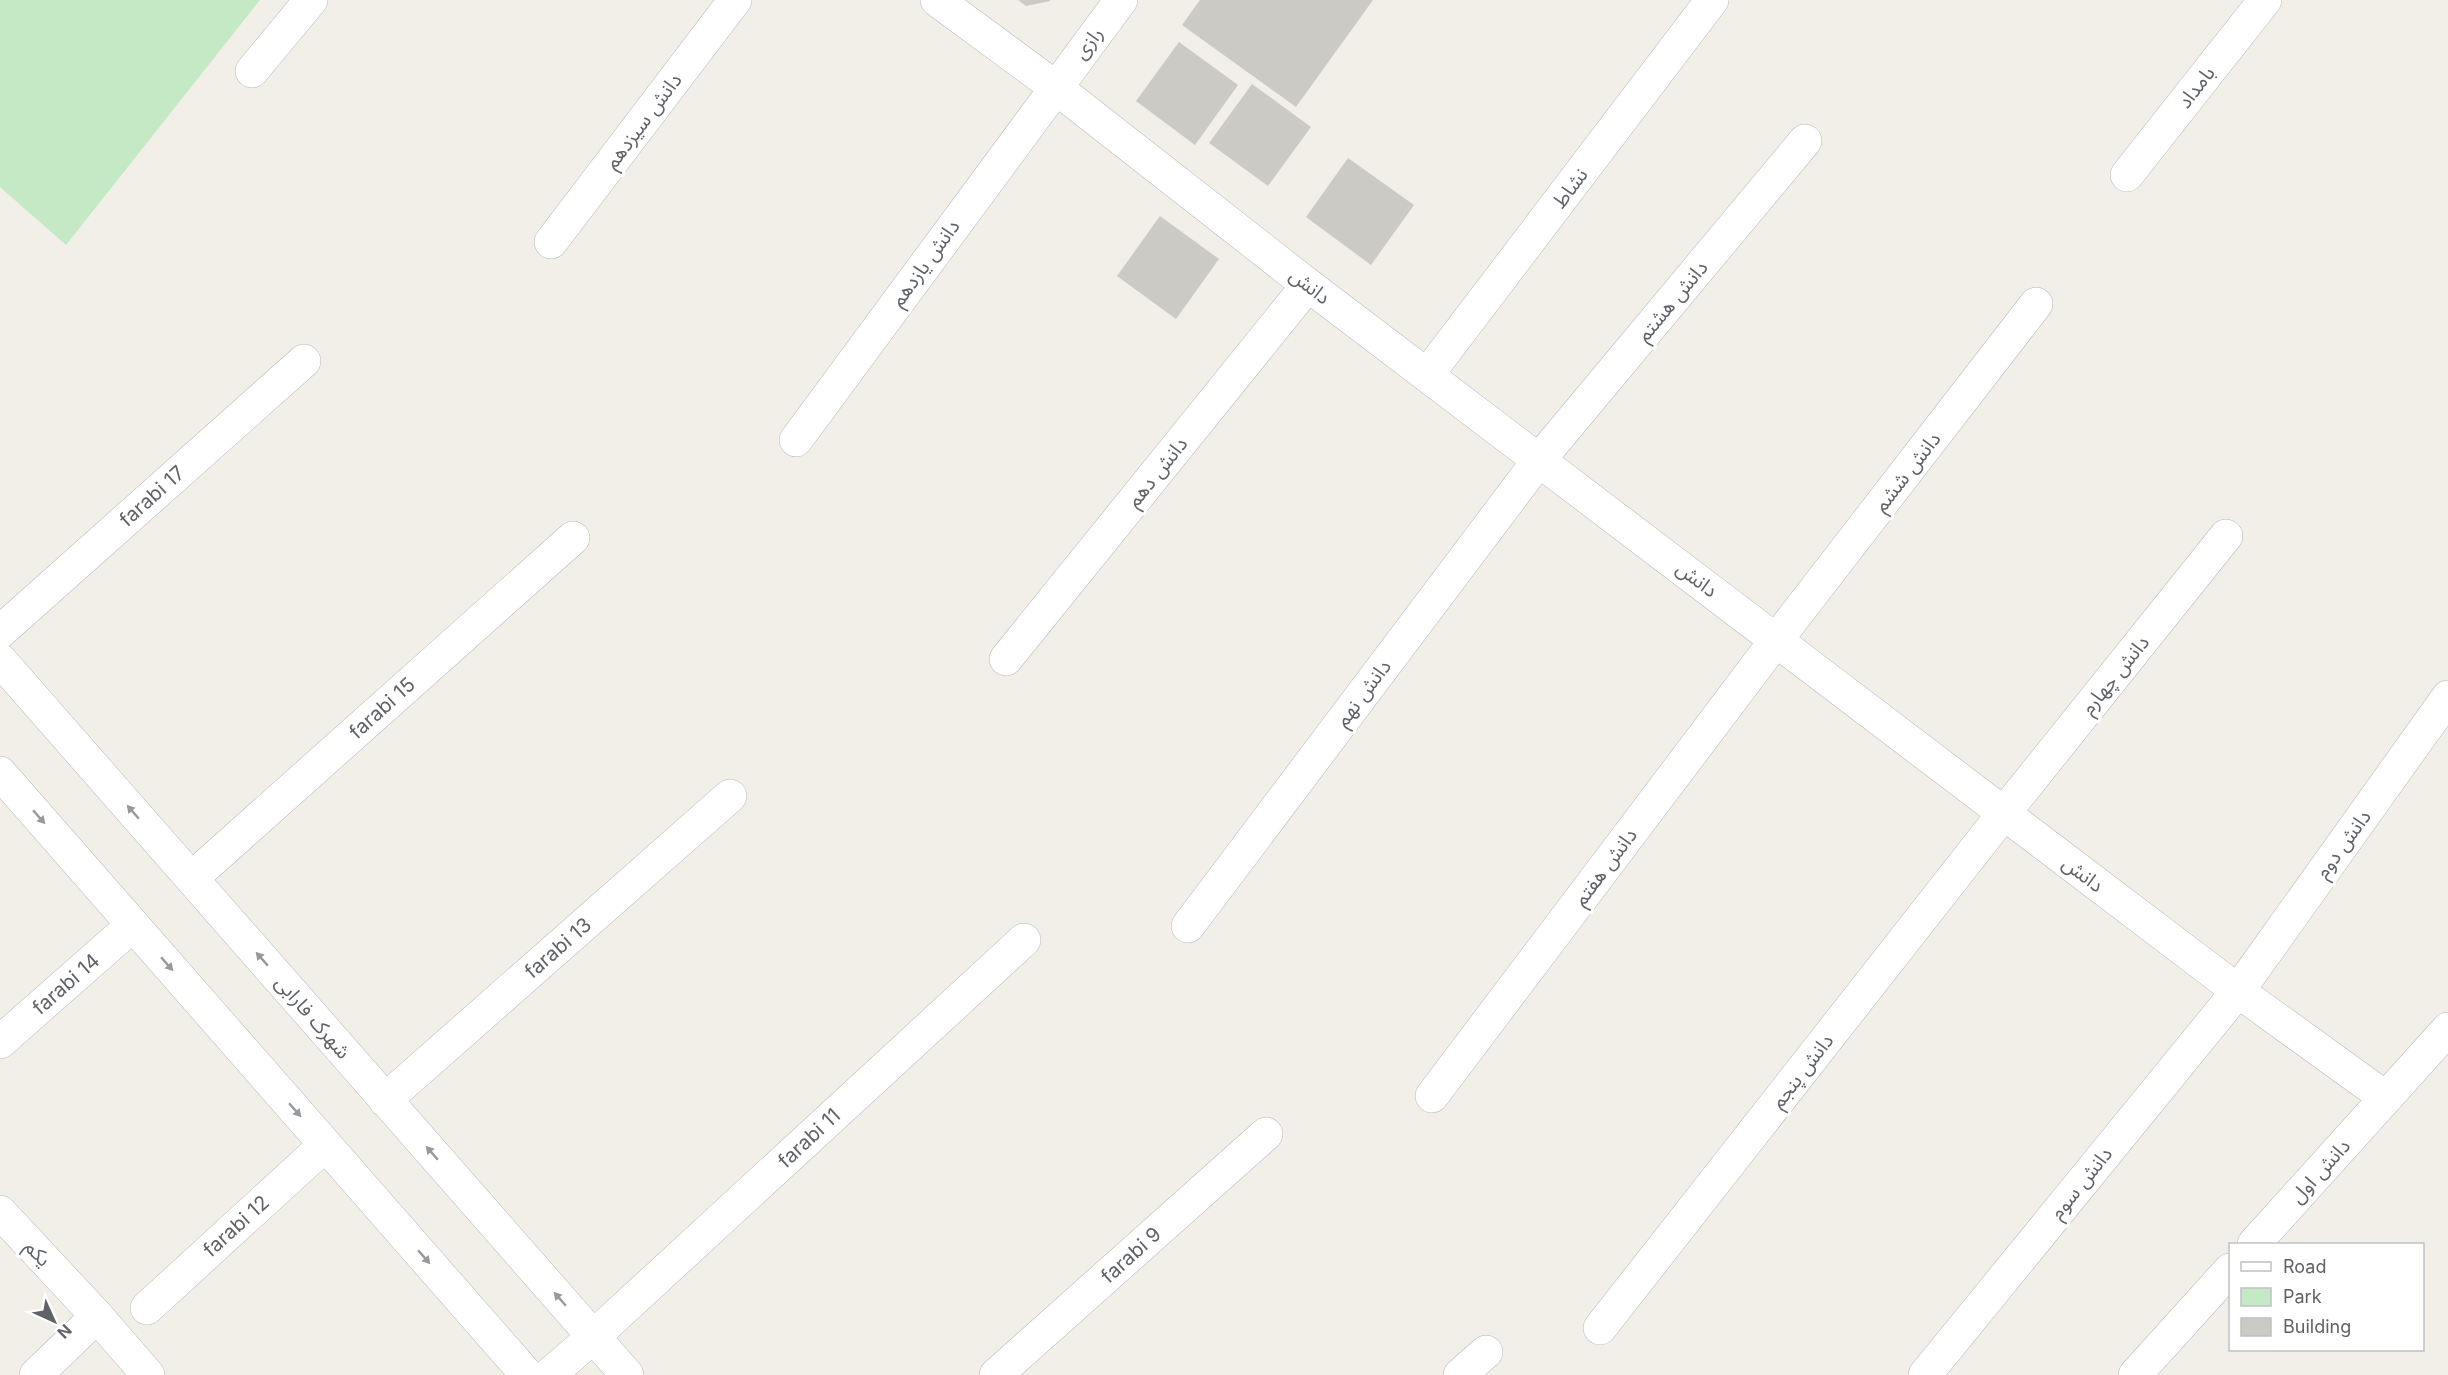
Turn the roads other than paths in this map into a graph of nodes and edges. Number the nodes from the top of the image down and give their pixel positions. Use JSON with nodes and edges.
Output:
{"nodes":[{"id":1,"x":312,"y":0,"type":"edge"},
{"id":2,"x":735,"y":0,"type":"edge"},
{"id":3,"x":937,"y":0,"type":"edge"},
{"id":4,"x":1121,"y":0,"type":"edge"},
{"id":5,"x":1712,"y":0,"type":"edge"},
{"id":6,"x":2265,"y":0,"type":"edge"},
{"id":7,"x":252,"y":71,"type":"dead end"},
{"id":8,"x":1055,"y":87,"type":"junction"},
{"id":9,"x":1805,"y":141,"type":"dead end"},
{"id":10,"x":2127,"y":175,"type":"dead end"},
{"id":11,"x":551,"y":242,"type":"dead end"},
{"id":12,"x":1308,"y":285,"type":"junction"},
{"id":13,"x":2036,"y":304,"type":"dead end"},
{"id":14,"x":304,"y":361,"type":"dead end"},
{"id":15,"x":1427,"y":375,"type":"junction"},
{"id":16,"x":796,"y":440,"type":"dead end"},
{"id":17,"x":1539,"y":460,"type":"junction"},
{"id":18,"x":2226,"y":536,"type":"dead end"},
{"id":19,"x":573,"y":538,"type":"dead end"},
{"id":20,"x":0,"y":632,"type":"edge"},
{"id":21,"x":1777,"y":639,"type":"junction"},
{"id":22,"x":1006,"y":659,"type":"dead end"},
{"id":23,"x":0,"y":660,"type":"edge"},
{"id":24,"x":2448,"y":697,"type":"edge"},
{"id":25,"x":0,"y":773,"type":"edge"},
{"id":26,"x":730,"y":796,"type":"dead end"},
{"id":27,"x":2004,"y":813,"type":"junction"},
{"id":28,"x":192,"y":878,"type":"junction"},
{"id":29,"x":133,"y":925,"type":"junction"},
{"id":30,"x":1188,"y":926,"type":"dead end"},
{"id":31,"x":1024,"y":939,"type":"dead end"},
{"id":32,"x":2238,"y":991,"type":"junction"},
{"id":33,"x":2448,"y":1029,"type":"edge"},
{"id":34,"x":0,"y":1042,"type":"edge"},
{"id":35,"x":1432,"y":1096,"type":"dead end"},
{"id":36,"x":2386,"y":1098,"type":"junction"},
{"id":37,"x":386,"y":1100,"type":"junction"},
{"id":38,"x":1266,"y":1134,"type":"dead end"},
{"id":39,"x":325,"y":1145,"type":"junction"},
{"id":40,"x":0,"y":1212,"type":"edge"},
{"id":41,"x":2256,"y":1243,"type":"edge"},
{"id":42,"x":2229,"y":1271,"type":"edge"},
{"id":43,"x":147,"y":1308,"type":"dead end"},
{"id":44,"x":97,"y":1316,"type":"junction"},
{"id":45,"x":1600,"y":1328,"type":"dead end"},
{"id":46,"x":593,"y":1337,"type":"junction"},
{"id":47,"x":1486,"y":1352,"type":"dead end"},
{"id":48,"x":36,"y":1375,"type":"edge"},
{"id":49,"x":148,"y":1375,"type":"edge"},
{"id":50,"x":527,"y":1375,"type":"edge"},
{"id":51,"x":549,"y":1375,"type":"edge"},
{"id":52,"x":627,"y":1375,"type":"edge"},
{"id":53,"x":996,"y":1375,"type":"edge"},
{"id":54,"x":1460,"y":1375,"type":"edge"},
{"id":55,"x":1925,"y":1375,"type":"edge"},
{"id":56,"x":2135,"y":1375,"type":"edge"}],
"edges":[{"from":1,"to":7,"type":"street"},
{"from":2,"to":11,"type":"street","name":"دانش سیزدهم"},
{"from":3,"to":8,"type":"street","name":"دانش"},
{"from":4,"to":8,"type":"street","name":"رازی"},
{"from":5,"to":15,"type":"street","name":"نشاط"},
{"from":6,"to":10,"type":"street","name":"بامداد"},
{"from":8,"to":12,"type":"street","name":"دانش"},
{"from":8,"to":16,"type":"street","name":"دانش یازدهم"},
{"from":9,"to":17,"type":"street","name":"دانش هشتم"},
{"from":12,"to":15,"type":"street","name":"دانش"},
{"from":12,"to":22,"type":"street","name":"دانش دهم"},
{"from":13,"to":21,"type":"street","name":"دانش ششم"},
{"from":14,"to":20,"type":"street","name":"farabi 17"},
{"from":15,"to":17,"type":"street","name":"دانش"},
{"from":17,"to":21,"type":"street","name":"دانش"},
{"from":17,"to":30,"type":"street","name":"دانش نهم"},
{"from":18,"to":27,"type":"street","name":"دانش چهارم"},
{"from":19,"to":28,"type":"street","name":"farabi 15"},
{"from":21,"to":27,"type":"street","name":"دانش"},
{"from":21,"to":35,"type":"street","name":"دانش هفتم"},
{"from":28,"to":23,"type":"street","name":"شهرک فارابی","one_way":true},
{"from":24,"to":32,"type":"street","name":"دانش دوم"},
{"from":25,"to":29,"type":"street","one_way":true},
{"from":26,"to":37,"type":"street","name":"farabi 13"},
{"from":27,"to":32,"type":"street","name":"دانش"},
{"from":27,"to":45,"type":"street","name":"دانش پنجم"},
{"from":37,"to":28,"type":"street","name":"شهرک فارابی","one_way":true},
{"from":29,"to":34,"type":"street","name":"farabi 14"},
{"from":29,"to":39,"type":"street","one_way":true},
{"from":31,"to":46,"type":"street","name":"farabi 11"},
{"from":32,"to":36,"type":"street","name":"دانش"},
{"from":32,"to":55,"type":"street","name":"دانش سوم"},
{"from":33,"to":36,"type":"street"},
{"from":36,"to":41,"type":"street","name":"دانش اول"},
{"from":46,"to":37,"type":"street","name":"شهرک فارابی","one_way":true},
{"from":38,"to":53,"type":"street","name":"farabi 9"},
{"from":39,"to":43,"type":"street","name":"farabi 12"},
{"from":39,"to":50,"type":"street","one_way":true},
{"from":40,"to":44,"type":"street","name":"یکم"},
{"from":42,"to":56,"type":"street"},
{"from":44,"to":48,"type":"street"},
{"from":44,"to":49,"type":"street","name":"یکم"},
{"from":46,"to":51,"type":"street","name":"farabi 11"},
{"from":46,"to":52,"type":"street","name":"شهرک فارابی"},
{"from":47,"to":54,"type":"street"}]}
